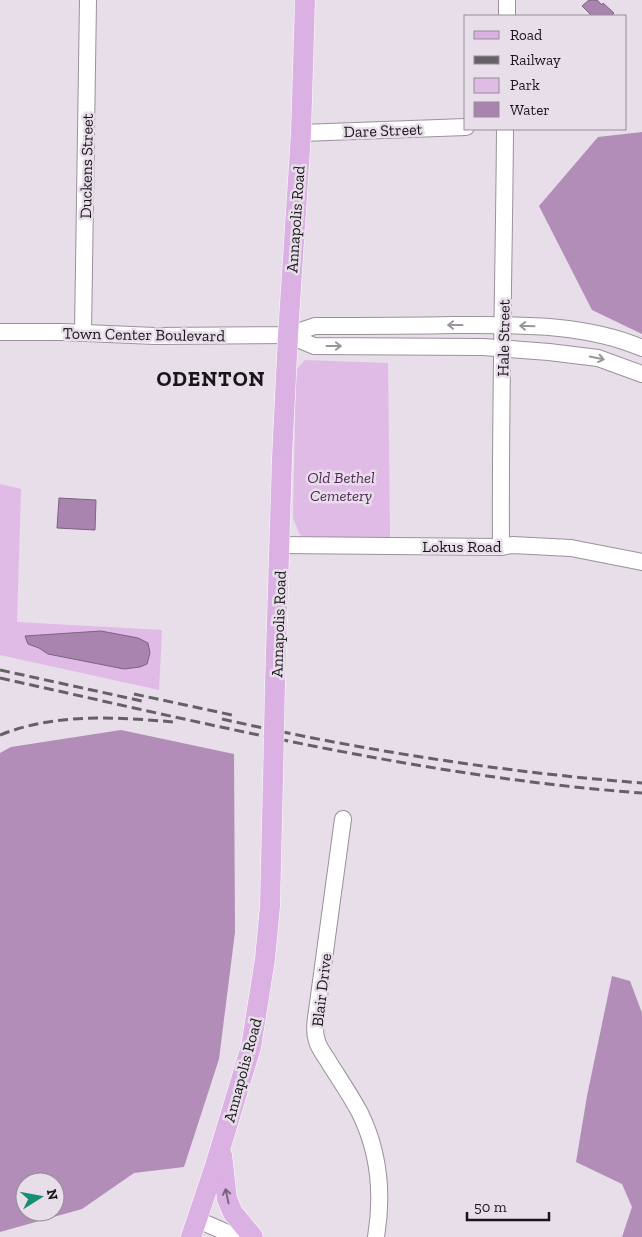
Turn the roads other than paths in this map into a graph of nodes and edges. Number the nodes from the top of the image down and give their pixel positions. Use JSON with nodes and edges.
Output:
{"nodes":[{"id":1,"x":88,"y":0,"type":"edge"},
{"id":2,"x":305,"y":0,"type":"edge"},
{"id":3,"x":507,"y":0,"type":"edge"},
{"id":4,"x":507,"y":15,"type":"edge"},
{"id":5,"x":464,"y":127,"type":"edge"},
{"id":6,"x":505,"y":130,"type":"edge"},
{"id":7,"x":301,"y":133,"type":"junction"},
{"id":8,"x":504,"y":325,"type":"junction"},
{"id":9,"x":0,"y":332,"type":"edge"},
{"id":10,"x":83,"y":333,"type":"junction"},
{"id":11,"x":288,"y":335,"type":"junction"},
{"id":12,"x":503,"y":348,"type":"junction"},
{"id":13,"x":642,"y":348,"type":"edge"},
{"id":14,"x":642,"y":374,"type":"edge"},
{"id":15,"x":280,"y":544,"type":"junction"},
{"id":16,"x":501,"y":547,"type":"junction"},
{"id":17,"x":642,"y":562,"type":"edge"},
{"id":18,"x":344,"y":820,"type":"dead end"},
{"id":19,"x":221,"y":1143,"type":"junction"},
{"id":20,"x":194,"y":1228,"type":"edge"},
{"id":21,"x":236,"y":1237,"type":"edge"},
{"id":22,"x":252,"y":1237,"type":"edge"},
{"id":23,"x":376,"y":1237,"type":"edge"}],
"edges":[{"from":1,"to":10,"type":"street","name":"Duckens Street"},
{"from":2,"to":7,"type":"main road","name":"Annapolis Road"},
{"from":3,"to":4,"type":"street"},
{"from":5,"to":7,"type":"street","name":"Dare Street"},
{"from":6,"to":8,"type":"street","name":"Hale Street"},
{"from":7,"to":11,"type":"main road","name":"Annapolis Road"},
{"from":8,"to":11,"type":"street","name":"Town Center Boulevard","one_way":true},
{"from":8,"to":12,"type":"street","name":"Hale Street"},
{"from":13,"to":8,"type":"street","name":"Town Center Boulevard","one_way":true},
{"from":9,"to":10,"type":"street","name":"Town Center Boulevard"},
{"from":10,"to":11,"type":"street","name":"Town Center Boulevard"},
{"from":11,"to":12,"type":"street","name":"Town Center Boulevard","one_way":true},
{"from":11,"to":15,"type":"main road","name":"Annapolis Road"},
{"from":12,"to":14,"type":"street","name":"Town Center Boulevard","one_way":true},
{"from":12,"to":16,"type":"street","name":"Hale Street"},
{"from":15,"to":16,"type":"street","name":"Lokus Road"},
{"from":15,"to":19,"type":"main road","name":"Annapolis Road","bridge":true},
{"from":16,"to":17,"type":"street","name":"Lokus Road"},
{"from":18,"to":23,"type":"street","name":"Blair Drive"},
{"from":19,"to":20,"type":"main road","name":"Annapolis Road"},
{"from":22,"to":19,"type":"main road","one_way":true},
{"from":20,"to":21,"type":"street"}]}
